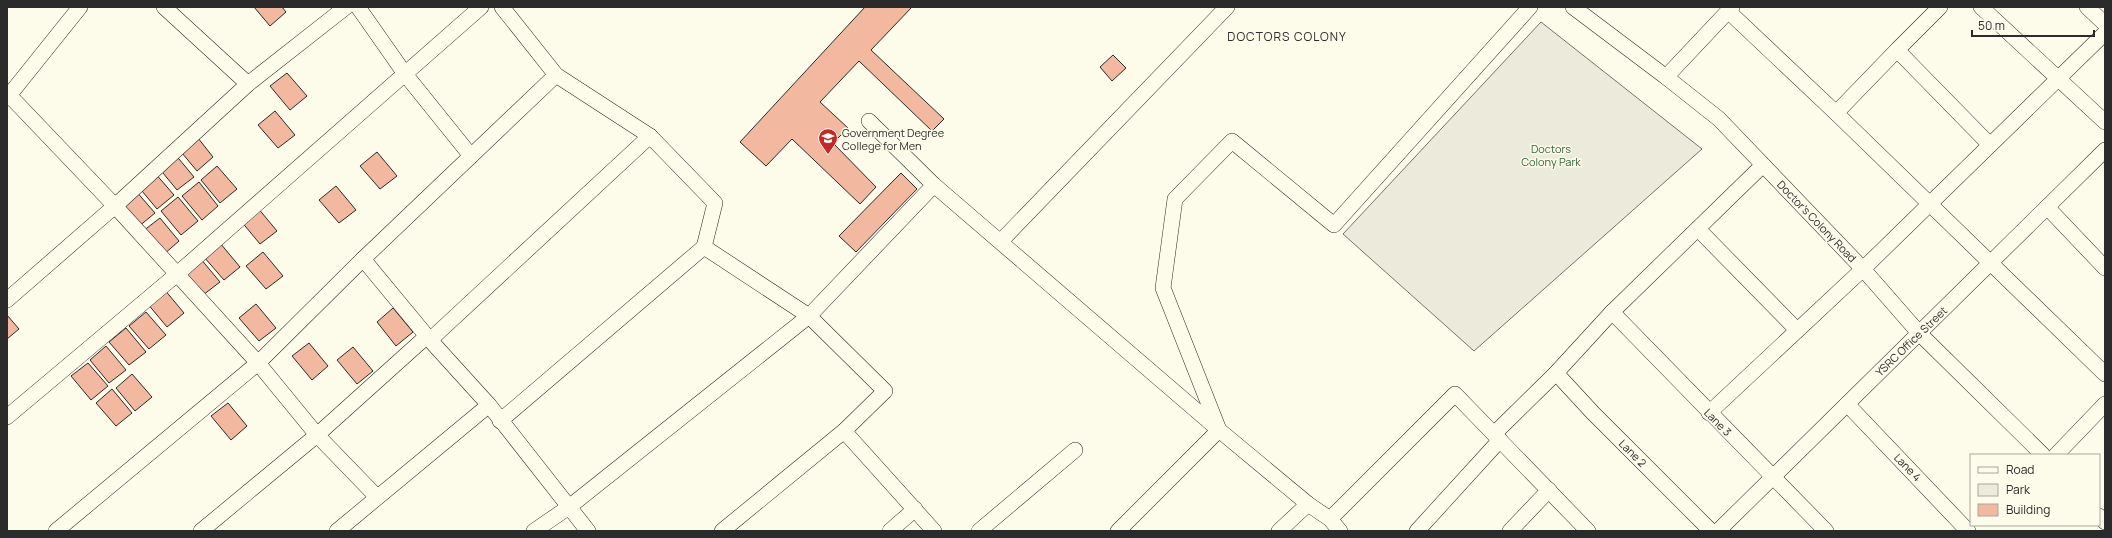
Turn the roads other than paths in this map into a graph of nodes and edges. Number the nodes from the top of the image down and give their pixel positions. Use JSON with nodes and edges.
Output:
{"nodes":[{"id":1,"x":80,"y":7,"type":"edge"},
{"id":2,"x":164,"y":7,"type":"edge"},
{"id":3,"x":346,"y":7,"type":"edge"},
{"id":4,"x":358,"y":7,"type":"edge"},
{"id":5,"x":481,"y":7,"type":"edge"},
{"id":6,"x":502,"y":7,"type":"edge"},
{"id":7,"x":1227,"y":7,"type":"edge"},
{"id":8,"x":1530,"y":7,"type":"edge"},
{"id":9,"x":1572,"y":7,"type":"edge"},
{"id":10,"x":1940,"y":7,"type":"edge"},
{"id":11,"x":1981,"y":7,"type":"edge"},
{"id":12,"x":2087,"y":7,"type":"edge"},
{"id":13,"x":1730,"y":9,"type":"edge"},
{"id":14,"x":2105,"y":24,"type":"edge"},
{"id":15,"x":2105,"y":33,"type":"edge"},
{"id":16,"x":1896,"y":50,"type":"junction"},
{"id":17,"x":405,"y":74,"type":"junction"},
{"id":18,"x":556,"y":75,"type":"junction"},
{"id":19,"x":1666,"y":77,"type":"junction"},
{"id":20,"x":2058,"y":77,"type":"junction"},
{"id":21,"x":248,"y":84,"type":"junction"},
{"id":22,"x":8,"y":96,"type":"edge"},
{"id":23,"x":1836,"y":113,"type":"junction"},
{"id":24,"x":869,"y":121,"type":"dead end"},
{"id":25,"x":2105,"y":122,"type":"edge"},
{"id":26,"x":650,"y":136,"type":"junction"},
{"id":27,"x":1990,"y":146,"type":"junction"},
{"id":28,"x":2105,"y":150,"type":"edge"},
{"id":29,"x":471,"y":156,"type":"junction"},
{"id":30,"x":1763,"y":165,"type":"junction"},
{"id":31,"x":934,"y":186,"type":"junction"},
{"id":32,"x":1930,"y":204,"type":"junction"},
{"id":33,"x":115,"y":206,"type":"junction"},
{"id":34,"x":2047,"y":207,"type":"junction"},
{"id":35,"x":1698,"y":229,"type":"junction"},
{"id":36,"x":1001,"y":241,"type":"junction"},
{"id":37,"x":704,"y":247,"type":"junction"},
{"id":38,"x":363,"y":259,"type":"junction"},
{"id":39,"x":1991,"y":263,"type":"junction"},
{"id":40,"x":1863,"y":268,"type":"junction"},
{"id":41,"x":2105,"y":268,"type":"edge"},
{"id":42,"x":176,"y":275,"type":"junction"},
{"id":43,"x":7,"y":300,"type":"edge"},
{"id":44,"x":1612,"y":312,"type":"junction"},
{"id":45,"x":808,"y":316,"type":"junction"},
{"id":46,"x":1797,"y":330,"type":"junction"},
{"id":47,"x":1919,"y":333,"type":"junction"},
{"id":48,"x":429,"y":338,"type":"junction"},
{"id":49,"x":258,"y":363,"type":"junction"},
{"id":50,"x":1556,"y":373,"type":"junction"},
{"id":51,"x":2105,"y":374,"type":"edge"},
{"id":52,"x":1847,"y":404,"type":"junction"},
{"id":53,"x":2105,"y":404,"type":"edge"},
{"id":54,"x":489,"y":405,"type":"junction"},
{"id":55,"x":1709,"y":413,"type":"junction"},
{"id":56,"x":7,"y":417,"type":"edge"},
{"id":57,"x":500,"y":421,"type":"junction"},
{"id":58,"x":844,"y":430,"type":"junction"},
{"id":59,"x":1219,"y":430,"type":"junction"},
{"id":60,"x":317,"y":435,"type":"junction"},
{"id":61,"x":1497,"y":437,"type":"junction"},
{"id":62,"x":1075,"y":450,"type":"dead end"},
{"id":63,"x":2042,"y":454,"type":"edge"},
{"id":64,"x":2057,"y":454,"type":"edge"},
{"id":65,"x":1773,"y":477,"type":"junction"},
{"id":66,"x":1549,"y":490,"type":"junction"},
{"id":67,"x":377,"y":497,"type":"junction"},
{"id":68,"x":1308,"y":504,"type":"junction"},
{"id":69,"x":569,"y":507,"type":"junction"},
{"id":70,"x":915,"y":510,"type":"junction"},
{"id":71,"x":1330,"y":519,"type":"junction"},
{"id":72,"x":1420,"y":530,"type":"edge"},
{"id":73,"x":56,"y":531,"type":"edge"},
{"id":74,"x":201,"y":531,"type":"edge"},
{"id":75,"x":337,"y":531,"type":"edge"},
{"id":76,"x":534,"y":531,"type":"edge"},
{"id":77,"x":588,"y":531,"type":"edge"},
{"id":78,"x":722,"y":531,"type":"edge"},
{"id":79,"x":890,"y":531,"type":"edge"},
{"id":80,"x":934,"y":531,"type":"edge"},
{"id":81,"x":979,"y":531,"type":"edge"},
{"id":82,"x":1118,"y":531,"type":"edge"},
{"id":83,"x":1279,"y":531,"type":"edge"},
{"id":84,"x":1340,"y":531,"type":"edge"},
{"id":85,"x":1510,"y":531,"type":"edge"},
{"id":86,"x":1588,"y":531,"type":"edge"},
{"id":87,"x":1711,"y":531,"type":"edge"},
{"id":88,"x":1718,"y":531,"type":"edge"},
{"id":89,"x":1826,"y":531,"type":"edge"},
{"id":90,"x":1968,"y":531,"type":"edge"}],
"edges":[{"from":1,"to":22,"type":"street"},
{"from":2,"to":21,"type":"street"},
{"from":3,"to":21,"type":"street"},
{"from":4,"to":17,"type":"street"},
{"from":5,"to":17,"type":"street"},
{"from":6,"to":18,"type":"street"},
{"from":7,"to":36,"type":"street"},
{"from":8,"to":59,"type":"street"},
{"from":9,"to":19,"type":"street","name":"Doctor's Colony Road"},
{"from":10,"to":16,"type":"street"},
{"from":11,"to":20,"type":"street"},
{"from":12,"to":14,"type":"street"},
{"from":13,"to":19,"type":"street"},
{"from":13,"to":23,"type":"street"},
{"from":15,"to":20,"type":"street"},
{"from":16,"to":23,"type":"street"},
{"from":16,"to":27,"type":"street"},
{"from":17,"to":29,"type":"street"},
{"from":17,"to":42,"type":"street"},
{"from":18,"to":26,"type":"street"},
{"from":18,"to":29,"type":"street"},
{"from":19,"to":30,"type":"street","name":"Doctor's Colony Road"},
{"from":20,"to":25,"type":"street"},
{"from":20,"to":27,"type":"street"},
{"from":21,"to":33,"type":"street"},
{"from":22,"to":33,"type":"street"},
{"from":23,"to":32,"type":"street"},
{"from":24,"to":31,"type":"street"},
{"from":26,"to":37,"type":"street"},
{"from":26,"to":48,"type":"street"},
{"from":27,"to":32,"type":"street"},
{"from":28,"to":34,"type":"street","name":"YSRC Office Street"},
{"from":29,"to":38,"type":"street"},
{"from":30,"to":35,"type":"street"},
{"from":30,"to":40,"type":"street","name":"Doctor's Colony Road"},
{"from":31,"to":36,"type":"street"},
{"from":31,"to":45,"type":"street"},
{"from":32,"to":39,"type":"street"},
{"from":32,"to":40,"type":"street"},
{"from":33,"to":42,"type":"street"},
{"from":33,"to":43,"type":"street"},
{"from":34,"to":39,"type":"street","name":"YSRC Office Street"},
{"from":34,"to":41,"type":"street"},
{"from":35,"to":44,"type":"street"},
{"from":35,"to":46,"type":"street"},
{"from":36,"to":59,"type":"street"},
{"from":37,"to":45,"type":"street"},
{"from":37,"to":57,"type":"street"},
{"from":38,"to":48,"type":"street"},
{"from":38,"to":49,"type":"street"},
{"from":39,"to":47,"type":"street","name":"YSRC Office Street"},
{"from":39,"to":51,"type":"street"},
{"from":40,"to":46,"type":"street"},
{"from":40,"to":47,"type":"street","name":"Doctor's Colony Road"},
{"from":42,"to":49,"type":"street"},
{"from":42,"to":56,"type":"street"},
{"from":44,"to":50,"type":"street"},
{"from":44,"to":55,"type":"street","name":"Lane 3"},
{"from":45,"to":58,"type":"street"},
{"from":45,"to":69,"type":"street"},
{"from":46,"to":55,"type":"street"},
{"from":47,"to":52,"type":"street","name":"YSRC Office Street"},
{"from":47,"to":63,"type":"street","name":"Doctor's Colony Road"},
{"from":48,"to":54,"type":"street"},
{"from":48,"to":60,"type":"street"},
{"from":49,"to":60,"type":"street"},
{"from":49,"to":73,"type":"street"},
{"from":50,"to":61,"type":"street"},
{"from":50,"to":87,"type":"street","name":"Lane 2"},
{"from":52,"to":65,"type":"street","name":"YSRC Office Street"},
{"from":52,"to":90,"type":"street","name":"Lane 4"},
{"from":53,"to":64,"type":"street"},
{"from":54,"to":57,"type":"street"},
{"from":54,"to":67,"type":"street"},
{"from":55,"to":65,"type":"street","name":"Lane 3"},
{"from":57,"to":69,"type":"street"},
{"from":58,"to":70,"type":"street"},
{"from":58,"to":78,"type":"street"},
{"from":59,"to":68,"type":"street"},
{"from":59,"to":82,"type":"street"},
{"from":60,"to":67,"type":"street"},
{"from":60,"to":74,"type":"street"},
{"from":61,"to":66,"type":"street"},
{"from":61,"to":71,"type":"street"},
{"from":61,"to":72,"type":"street"},
{"from":62,"to":81,"type":"street"},
{"from":65,"to":88,"type":"street","name":"YSRC Office Street"},
{"from":65,"to":89,"type":"street","name":"Lane 3"},
{"from":66,"to":85,"type":"street"},
{"from":66,"to":86,"type":"street"},
{"from":67,"to":75,"type":"street"},
{"from":68,"to":71,"type":"street"},
{"from":68,"to":83,"type":"street"},
{"from":69,"to":76,"type":"street"},
{"from":69,"to":77,"type":"street"},
{"from":70,"to":79,"type":"street"},
{"from":70,"to":80,"type":"street"},
{"from":71,"to":84,"type":"street"}]}
